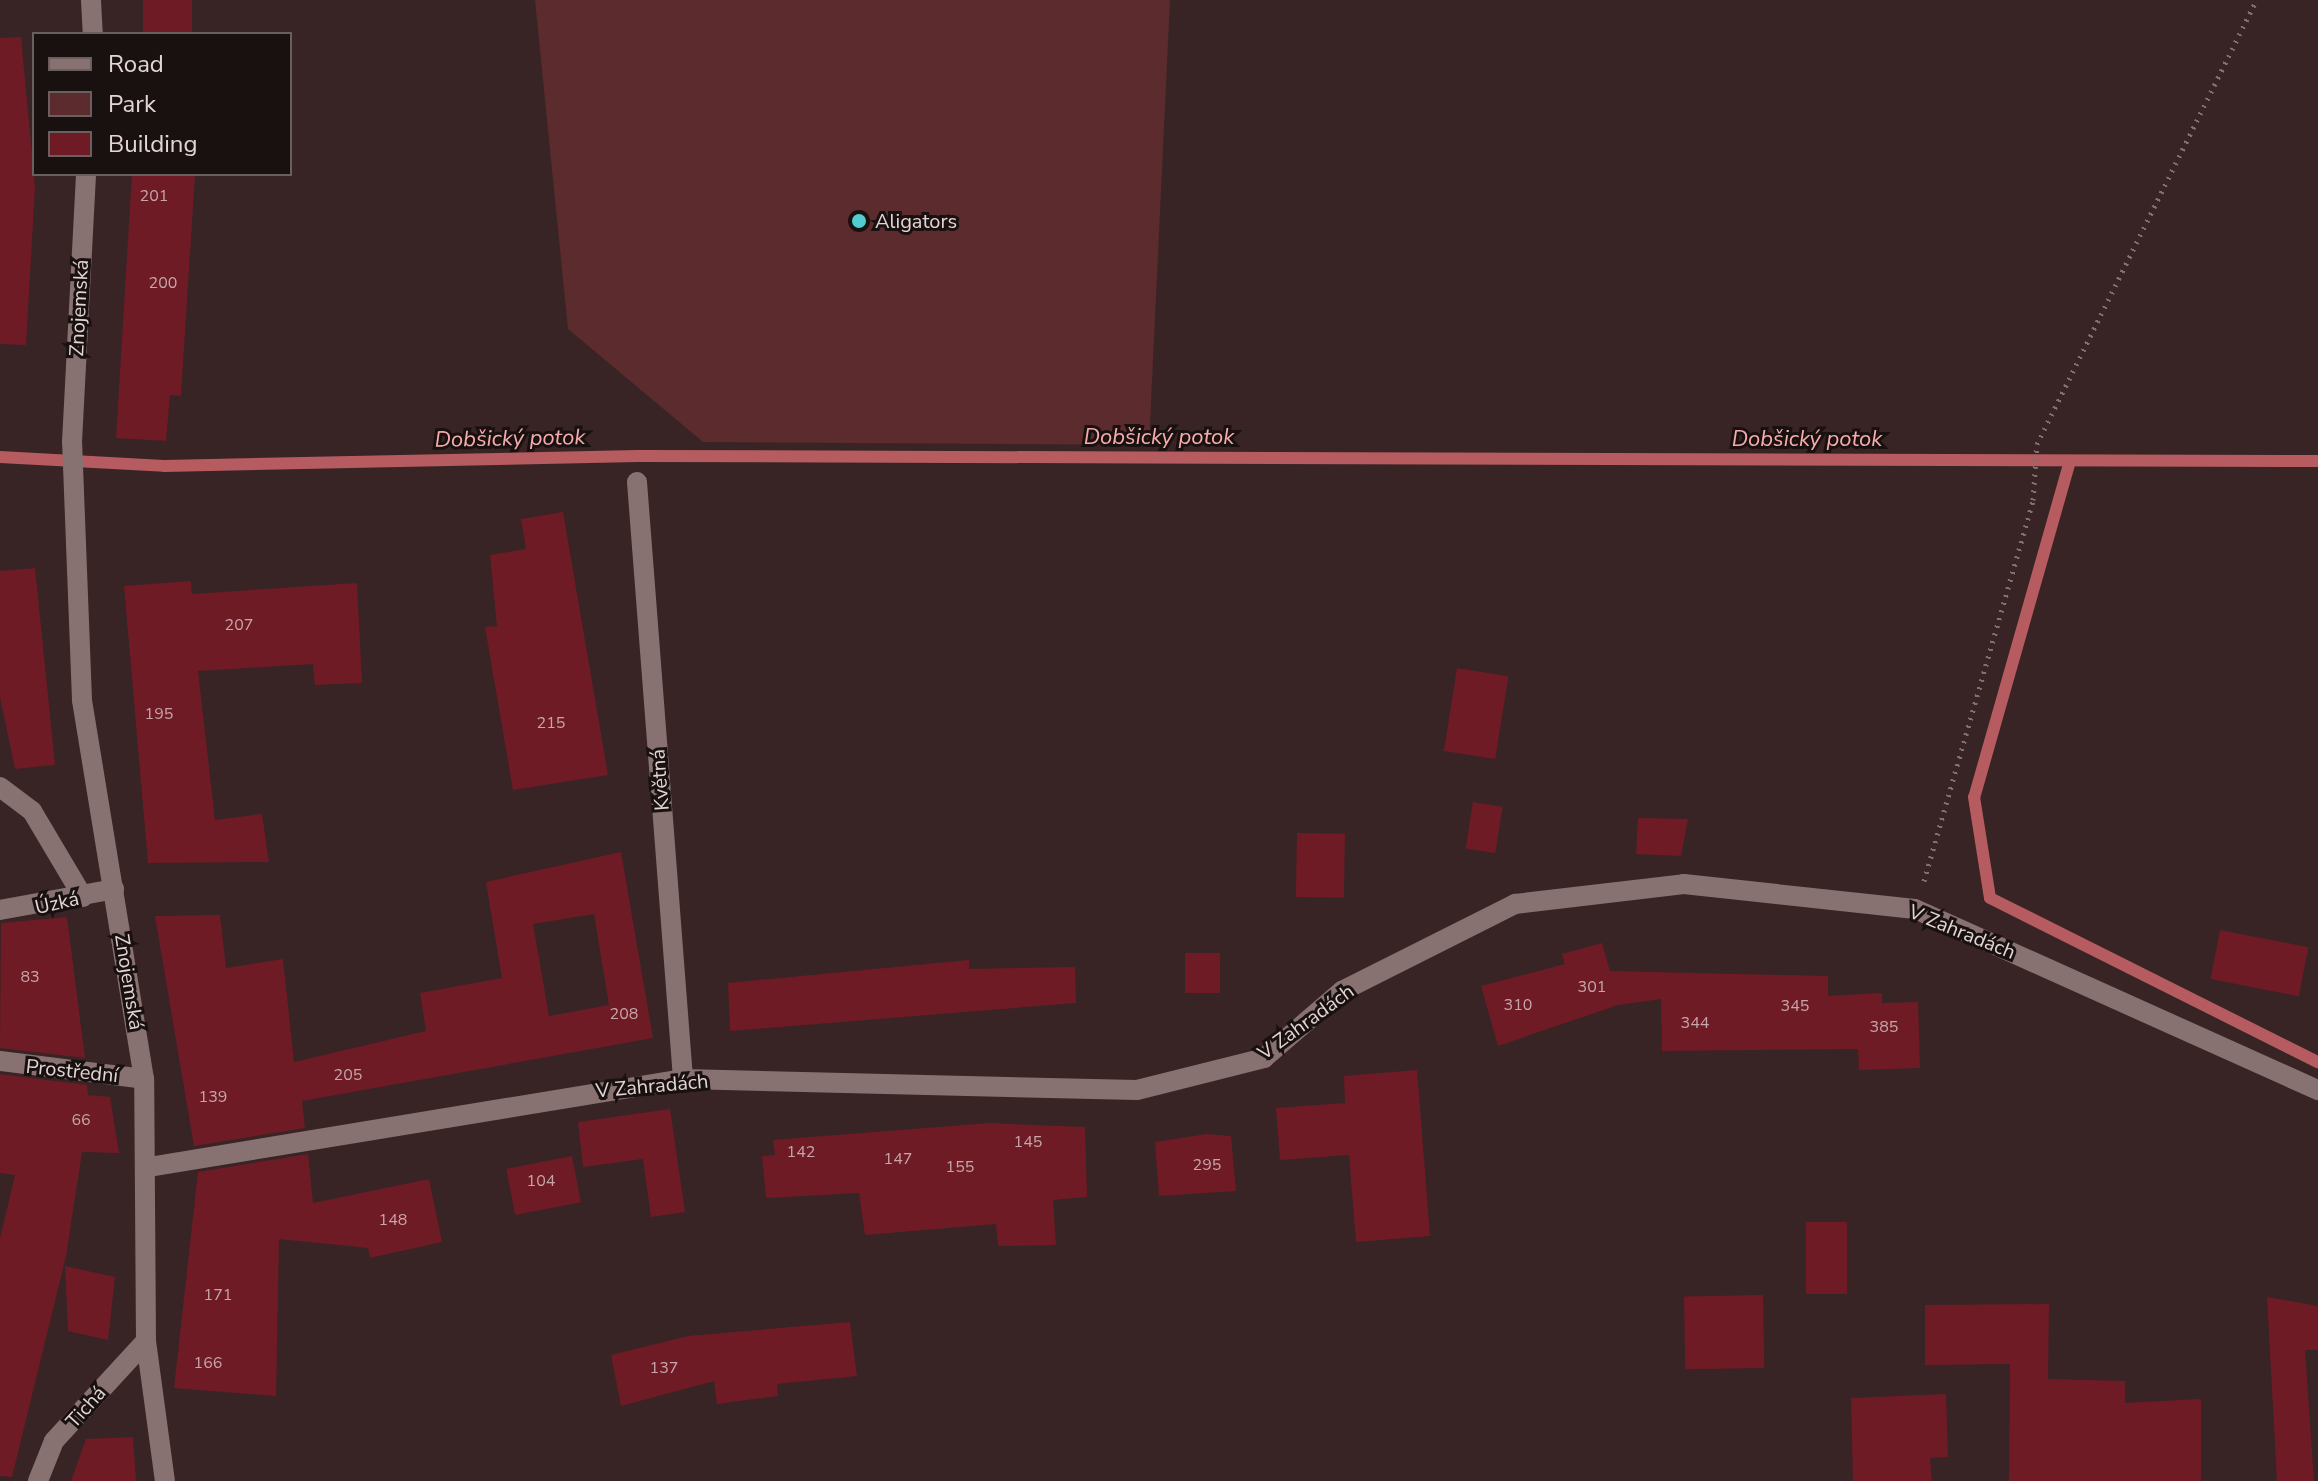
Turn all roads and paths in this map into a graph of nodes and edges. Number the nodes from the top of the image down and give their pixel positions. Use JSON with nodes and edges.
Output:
{"nodes":[{"id":1,"x":91,"y":0,"type":"edge"},
{"id":2,"x":2256,"y":0,"type":"edge"},
{"id":3,"x":93,"y":32,"type":"edge"},
{"id":4,"x":86,"y":176,"type":"edge"},
{"id":5,"x":637,"y":482,"type":"dead end"},
{"id":6,"x":0,"y":787,"type":"edge"},
{"id":7,"x":114,"y":889,"type":"junction"},
{"id":8,"x":83,"y":897,"type":"junction"},
{"id":9,"x":1915,"y":909,"type":"junction"},
{"id":10,"x":0,"y":910,"type":"edge"},
{"id":11,"x":0,"y":1061,"type":"edge"},
{"id":12,"x":144,"y":1079,"type":"junction"},
{"id":13,"x":683,"y":1079,"type":"junction"},
{"id":14,"x":2318,"y":1090,"type":"edge"},
{"id":15,"x":149,"y":1167,"type":"junction"},
{"id":16,"x":146,"y":1341,"type":"junction"},
{"id":17,"x":38,"y":1481,"type":"edge"},
{"id":18,"x":165,"y":1481,"type":"edge"}],
"edges":[{"from":1,"to":3,"type":"street"},
{"from":2,"to":9,"type":"path"},
{"from":4,"to":7,"type":"street","name":"Znojemská"},
{"from":5,"to":13,"type":"street","name":"Květná"},
{"from":6,"to":8,"type":"street"},
{"from":7,"to":8,"type":"street","name":"Úzká"},
{"from":7,"to":12,"type":"street","name":"Znojemská"},
{"from":8,"to":10,"type":"street","name":"Úzká"},
{"from":9,"to":13,"type":"street","name":"V Zahradách"},
{"from":9,"to":14,"type":"street","name":"V Zahradách"},
{"from":11,"to":12,"type":"street","name":"Prostřední"},
{"from":12,"to":15,"type":"street","name":"Znojemská"},
{"from":13,"to":15,"type":"street","name":"V Zahradách"},
{"from":15,"to":16,"type":"street","name":"Znojemská"},
{"from":16,"to":17,"type":"street","name":"Tichá"},
{"from":16,"to":18,"type":"street","name":"Znojemská"}]}
